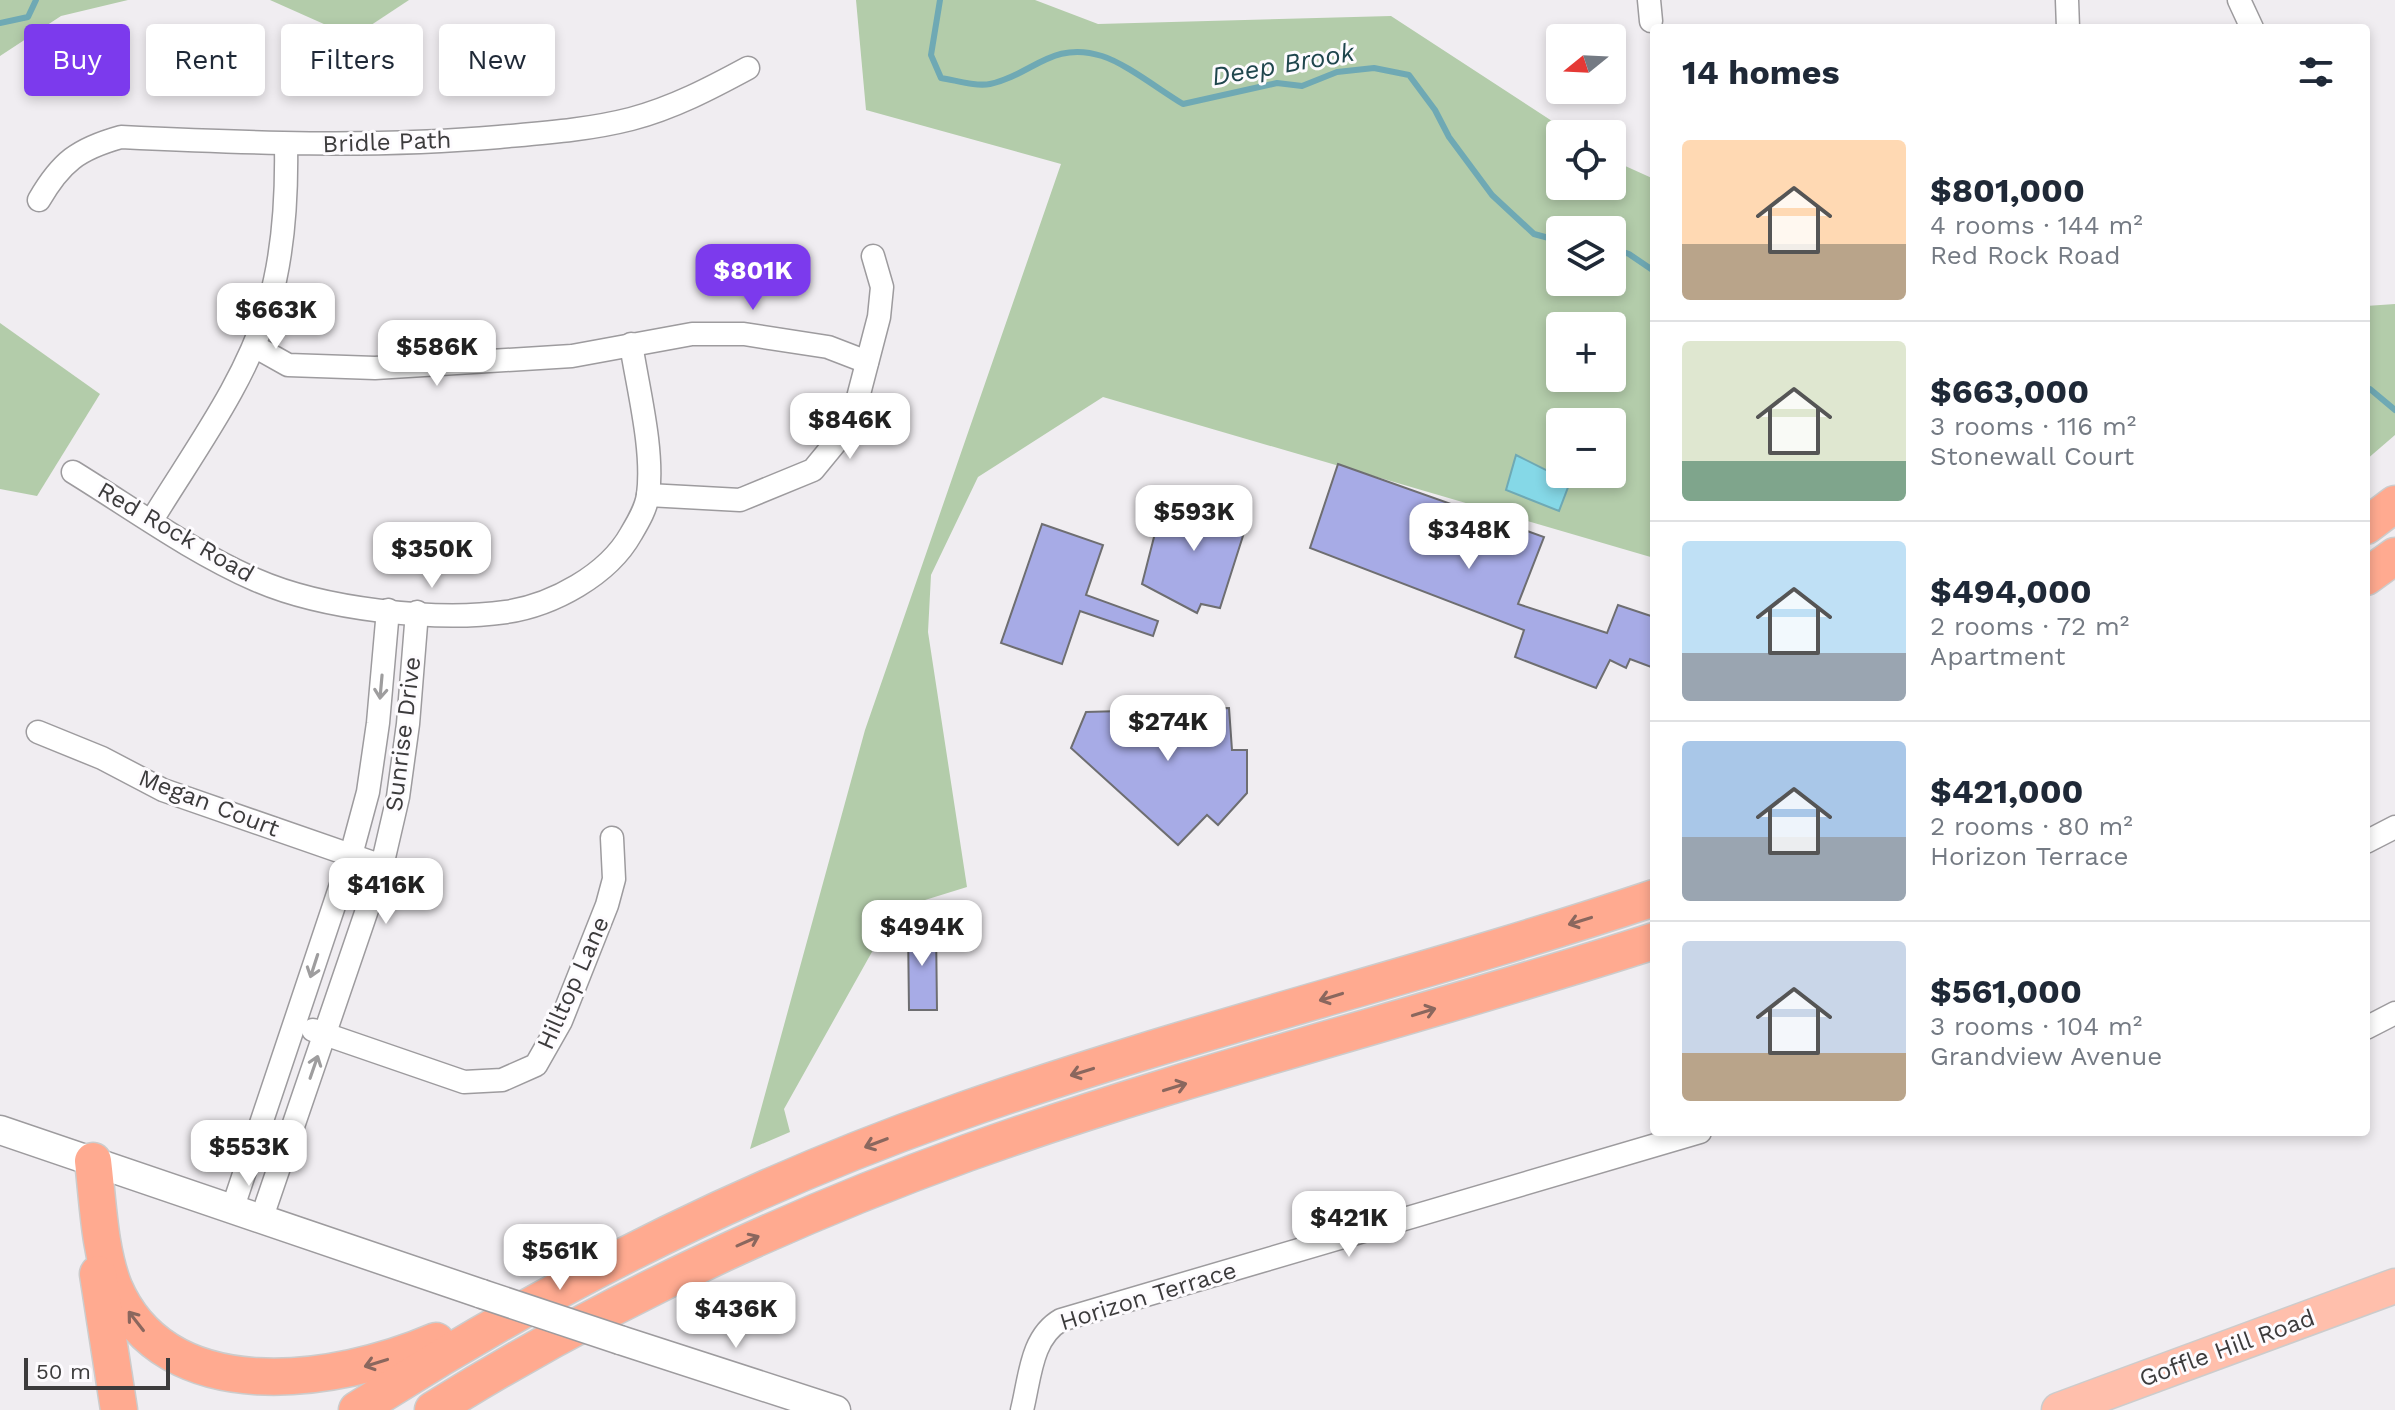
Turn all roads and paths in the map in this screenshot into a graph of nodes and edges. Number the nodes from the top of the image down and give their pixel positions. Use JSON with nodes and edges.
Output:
{"nodes":[{"id":1,"x":2067,"y":0,"type":"edge"},
{"id":2,"x":2239,"y":0,"type":"edge"},
{"id":3,"x":2068,"y":24,"type":"edge"},
{"id":4,"x":2250,"y":24,"type":"edge"},
{"id":5,"x":748,"y":68,"type":"dead end"},
{"id":6,"x":286,"y":145,"type":"junction"},
{"id":7,"x":39,"y":200,"type":"dead end"},
{"id":8,"x":873,"y":256,"type":"dead end"},
{"id":9,"x":631,"y":344,"type":"junction"},
{"id":10,"x":254,"y":346,"type":"junction"},
{"id":11,"x":867,"y":362,"type":"junction"},
{"id":12,"x":73,"y":472,"type":"dead end"},
{"id":13,"x":648,"y":495,"type":"junction"},
{"id":14,"x":2395,"y":504,"type":"edge"},
{"id":15,"x":152,"y":520,"type":"junction"},
{"id":16,"x":2370,"y":523,"type":"edge"},
{"id":17,"x":2395,"y":556,"type":"edge"},
{"id":18,"x":2370,"y":574,"type":"edge"},
{"id":19,"x":388,"y":610,"type":"junction"},
{"id":20,"x":417,"y":612,"type":"junction"},
{"id":21,"x":38,"y":732,"type":"dead end"},
{"id":22,"x":2395,"y":827,"type":"edge"},
{"id":23,"x":612,"y":838,"type":"dead end"},
{"id":24,"x":2370,"y":840,"type":"edge"},
{"id":25,"x":351,"y":855,"type":"junction"},
{"id":26,"x":382,"y":866,"type":"junction"},
{"id":27,"x":1650,"y":899,"type":"edge"},
{"id":28,"x":1650,"y":942,"type":"edge"},
{"id":29,"x":2395,"y":1013,"type":"edge"},
{"id":30,"x":295,"y":1024,"type":"junction"},
{"id":31,"x":2370,"y":1026,"type":"edge"},
{"id":32,"x":326,"y":1034,"type":"junction"},
{"id":33,"x":0,"y":1130,"type":"edge"},
{"id":34,"x":1686,"y":1136,"type":"edge"},
{"id":35,"x":93,"y":1161,"type":"junction"},
{"id":36,"x":232,"y":1210,"type":"junction"},
{"id":37,"x":261,"y":1220,"type":"junction"},
{"id":38,"x":2395,"y":1286,"type":"edge"},
{"id":39,"x":552,"y":1293,"type":"junction"},
{"id":40,"x":567,"y":1331,"type":"junction"},
{"id":41,"x":803,"y":1405,"type":"edge"},
{"id":42,"x":119,"y":1410,"type":"edge"},
{"id":43,"x":357,"y":1410,"type":"edge"},
{"id":44,"x":433,"y":1410,"type":"edge"},
{"id":45,"x":457,"y":1410,"type":"edge"},
{"id":46,"x":836,"y":1410,"type":"edge"},
{"id":47,"x":1022,"y":1410,"type":"edge"},
{"id":48,"x":2059,"y":1410,"type":"edge"}],
"edges":[{"from":1,"to":3,"type":"street"},
{"from":2,"to":4,"type":"street"},
{"from":5,"to":6,"type":"street","name":"Bridle Path"},
{"from":6,"to":7,"type":"street","name":"Bridle Path"},
{"from":6,"to":10,"type":"street"},
{"from":8,"to":11,"type":"street"},
{"from":9,"to":10,"type":"street"},
{"from":9,"to":11,"type":"street"},
{"from":9,"to":13,"type":"street","name":"Red Rock Road"},
{"from":10,"to":15,"type":"street"},
{"from":11,"to":13,"type":"street"},
{"from":12,"to":15,"type":"street","name":"Red Rock Road"},
{"from":13,"to":20,"type":"street","name":"Red Rock Road"},
{"from":14,"to":16,"type":"highway"},
{"from":15,"to":19,"type":"street","name":"Red Rock Road"},
{"from":17,"to":18,"type":"highway"},
{"from":19,"to":20,"type":"street","name":"Red Rock Road"},
{"from":19,"to":25,"type":"street","name":"Sunrise Drive","one_way":true},
{"from":20,"to":26,"type":"street","name":"Sunrise Drive"},
{"from":21,"to":25,"type":"street","name":"Megan Court"},
{"from":22,"to":24,"type":"street"},
{"from":23,"to":32,"type":"street","name":"Hilltop Lane"},
{"from":25,"to":26,"type":"street","name":"Megan Court"},
{"from":25,"to":30,"type":"street","name":"Sunrise Drive","one_way":true},
{"from":26,"to":32,"type":"street","name":"Sunrise Drive"},
{"from":27,"to":39,"type":"highway","one_way":true},
{"from":40,"to":28,"type":"highway","one_way":true},
{"from":29,"to":31,"type":"street"},
{"from":30,"to":32,"type":"street","name":"Hilltop Lane"},
{"from":30,"to":36,"type":"street","name":"Sunrise Drive"},
{"from":37,"to":32,"type":"street","name":"Sunrise Drive","one_way":true},
{"from":33,"to":35,"type":"street"},
{"from":34,"to":47,"type":"street","name":"Horizon Terrace"},
{"from":35,"to":36,"type":"street"},
{"from":39,"to":35,"type":"highway","one_way":true},
{"from":35,"to":42,"type":"highway"},
{"from":36,"to":37,"type":"street"},
{"from":37,"to":41,"type":"street","bridge":true},
{"from":38,"to":48,"type":"main road","name":"Goffle Hill Road"},
{"from":39,"to":43,"type":"highway"},
{"from":40,"to":44,"type":"highway"},
{"from":40,"to":45,"type":"street"},
{"from":41,"to":46,"type":"street"}]}
